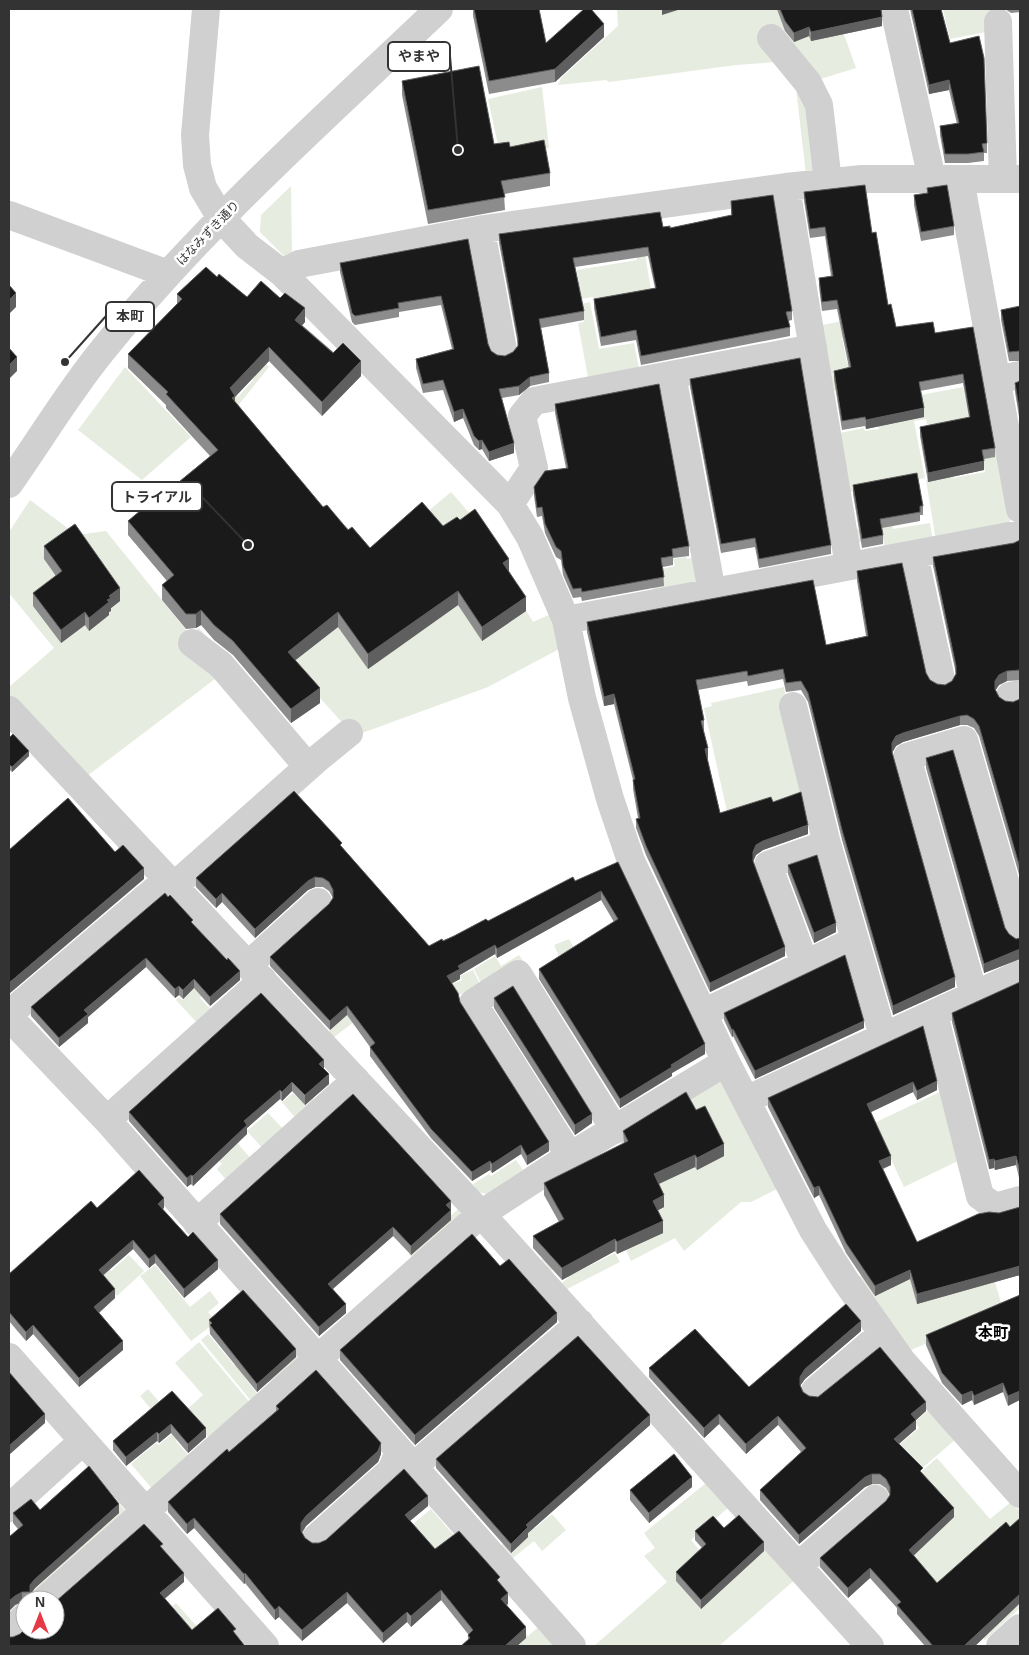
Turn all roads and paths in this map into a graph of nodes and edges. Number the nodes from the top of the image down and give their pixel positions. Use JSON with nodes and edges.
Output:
{"nodes":[{"id":1,"x":206,"y":9,"type":"edge"},
{"id":2,"x":439,"y":9,"type":"edge"},
{"id":3,"x":894,"y":9,"type":"edge"},
{"id":4,"x":998,"y":22,"type":"dead end"},
{"id":5,"x":771,"y":38,"type":"dead end"},
{"id":6,"x":932,"y":179,"type":"junction"},
{"id":7,"x":960,"y":179,"type":"junction"},
{"id":8,"x":1011,"y":179,"type":"edge"},
{"id":9,"x":828,"y":182,"type":"junction"},
{"id":10,"x":786,"y":187,"type":"junction"},
{"id":11,"x":9,"y":215,"type":"edge"},
{"id":12,"x":221,"y":218,"type":"junction"},
{"id":13,"x":481,"y":230,"type":"junction"},
{"id":14,"x":282,"y":273,"type":"junction"},
{"id":15,"x":168,"y":274,"type":"junction"},
{"id":16,"x":813,"y":348,"type":"junction"},
{"id":17,"x":503,"y":350,"type":"dead end"},
{"id":18,"x":672,"y":375,"type":"junction"},
{"id":19,"x":1008,"y":378,"type":"edge"},
{"id":20,"x":9,"y":484,"type":"edge"},
{"id":21,"x":510,"y":504,"type":"junction"},
{"id":22,"x":1020,"y":509,"type":"edge"},
{"id":23,"x":1020,"y":534,"type":"edge"},
{"id":24,"x":914,"y":554,"type":"junction"},
{"id":25,"x":849,"y":566,"type":"junction"},
{"id":26,"x":712,"y":592,"type":"junction"},
{"id":27,"x":566,"y":620,"type":"junction"},
{"id":28,"x":192,"y":643,"type":"dead end"},
{"id":29,"x":941,"y":679,"type":"dead end"},
{"id":30,"x":793,"y":706,"type":"dead end"},
{"id":31,"x":9,"y":710,"type":"edge"},
{"id":32,"x":350,"y":733,"type":"dead end"},
{"id":33,"x":308,"y":767,"type":"junction"},
{"id":34,"x":827,"y":844,"type":"junction"},
{"id":35,"x":170,"y":883,"type":"junction"},
{"id":36,"x":318,"y":902,"type":"dead end"},
{"id":37,"x":1020,"y":932,"type":"edge"},
{"id":38,"x":854,"y":941,"type":"junction"},
{"id":39,"x":805,"y":964,"type":"junction"},
{"id":40,"x":256,"y":973,"type":"junction"},
{"id":41,"x":1020,"y":977,"type":"edge"},
{"id":42,"x":974,"y":996,"type":"junction"},
{"id":43,"x":703,"y":1013,"type":"junction"},
{"id":44,"x":934,"y":1014,"type":"junction"},
{"id":45,"x":9,"y":1016,"type":"edge"},
{"id":46,"x":883,"y":1036,"type":"junction"},
{"id":47,"x":726,"y":1062,"type":"junction"},
{"id":48,"x":356,"y":1080,"type":"junction"},
{"id":49,"x":746,"y":1100,"type":"junction"},
{"id":50,"x":107,"y":1120,"type":"junction"},
{"id":51,"x":616,"y":1130,"type":"junction"},
{"id":52,"x":570,"y":1156,"type":"junction"},
{"id":53,"x":1020,"y":1200,"type":"edge"},
{"id":54,"x":480,"y":1214,"type":"junction"},
{"id":55,"x":197,"y":1223,"type":"junction"},
{"id":56,"x":580,"y":1323,"type":"junction"},
{"id":57,"x":882,"y":1334,"type":"junction"},
{"id":58,"x":9,"y":1357,"type":"edge"},
{"id":59,"x":318,"y":1359,"type":"junction"},
{"id":60,"x":815,"y":1391,"type":"dead end"},
{"id":61,"x":83,"y":1441,"type":"junction"},
{"id":62,"x":406,"y":1459,"type":"junction"},
{"id":63,"x":1020,"y":1494,"type":"edge"},
{"id":64,"x":875,"y":1499,"type":"dead end"},
{"id":65,"x":9,"y":1508,"type":"edge"},
{"id":66,"x":146,"y":1510,"type":"junction"},
{"id":67,"x":316,"y":1538,"type":"dead end"},
{"id":68,"x":798,"y":1566,"type":"junction"},
{"id":69,"x":56,"y":1590,"type":"edge"},
{"id":70,"x":1020,"y":1628,"type":"edge"},
{"id":71,"x":260,"y":1645,"type":"edge"},
{"id":72,"x":572,"y":1646,"type":"edge"},
{"id":73,"x":870,"y":1646,"type":"edge"},
{"id":74,"x":1000,"y":1646,"type":"edge"}],
"edges":[{"from":1,"to":12,"type":"street"},
{"from":2,"to":12,"type":"street","name":"はなみずき通り"},
{"from":3,"to":6,"type":"street"},
{"from":4,"to":8,"type":"street"},
{"from":5,"to":9,"type":"street"},
{"from":6,"to":7,"type":"street"},
{"from":6,"to":9,"type":"street"},
{"from":7,"to":8,"type":"street"},
{"from":7,"to":19,"type":"street"},
{"from":9,"to":10,"type":"street"},
{"from":10,"to":13,"type":"street"},
{"from":10,"to":16,"type":"street"},
{"from":11,"to":15,"type":"street"},
{"from":12,"to":14,"type":"street"},
{"from":12,"to":15,"type":"street","name":"はなみずき通り"},
{"from":13,"to":14,"type":"street"},
{"from":13,"to":17,"type":"street"},
{"from":14,"to":21,"type":"street"},
{"from":15,"to":20,"type":"street","name":"はなみずき通り"},
{"from":16,"to":18,"type":"street"},
{"from":16,"to":25,"type":"street"},
{"from":18,"to":21,"type":"street"},
{"from":18,"to":26,"type":"street"},
{"from":19,"to":22,"type":"street"},
{"from":21,"to":27,"type":"street"},
{"from":23,"to":24,"type":"street"},
{"from":24,"to":25,"type":"street"},
{"from":24,"to":29,"type":"street"},
{"from":25,"to":26,"type":"street"},
{"from":26,"to":27,"type":"street"},
{"from":27,"to":43,"type":"street"},
{"from":28,"to":33,"type":"street"},
{"from":30,"to":34,"type":"street"},
{"from":31,"to":35,"type":"street"},
{"from":32,"to":33,"type":"street"},
{"from":33,"to":35,"type":"street"},
{"from":34,"to":38,"type":"street"},
{"from":34,"to":39,"type":"street"},
{"from":35,"to":40,"type":"street"},
{"from":35,"to":45,"type":"street"},
{"from":36,"to":40,"type":"street"},
{"from":37,"to":42,"type":"street"},
{"from":38,"to":39,"type":"street"},
{"from":38,"to":46,"type":"street"},
{"from":39,"to":43,"type":"street"},
{"from":40,"to":48,"type":"street"},
{"from":40,"to":50,"type":"street"},
{"from":41,"to":42,"type":"street"},
{"from":42,"to":44,"type":"street"},
{"from":43,"to":47,"type":"street"},
{"from":44,"to":46,"type":"street"},
{"from":44,"to":53,"type":"street"},
{"from":45,"to":50,"type":"street"},
{"from":46,"to":49,"type":"street"},
{"from":47,"to":49,"type":"street"},
{"from":47,"to":51,"type":"street"},
{"from":48,"to":54,"type":"street"},
{"from":48,"to":55,"type":"street"},
{"from":49,"to":57,"type":"street"},
{"from":50,"to":55,"type":"street"},
{"from":51,"to":52,"type":"street"},
{"from":51,"to":52,"type":"street"},
{"from":52,"to":54,"type":"street"},
{"from":54,"to":56,"type":"street"},
{"from":54,"to":59,"type":"street"},
{"from":55,"to":59,"type":"street"},
{"from":56,"to":62,"type":"street"},
{"from":56,"to":68,"type":"street"},
{"from":57,"to":60,"type":"street"},
{"from":57,"to":63,"type":"street"},
{"from":58,"to":61,"type":"street"},
{"from":59,"to":62,"type":"street"},
{"from":59,"to":66,"type":"street"},
{"from":61,"to":65,"type":"street"},
{"from":61,"to":66,"type":"street"},
{"from":62,"to":67,"type":"street"},
{"from":62,"to":72,"type":"street"},
{"from":64,"to":68,"type":"street"},
{"from":66,"to":69,"type":"street"},
{"from":66,"to":71,"type":"street"},
{"from":68,"to":73,"type":"street"},
{"from":70,"to":74,"type":"street"}]}
